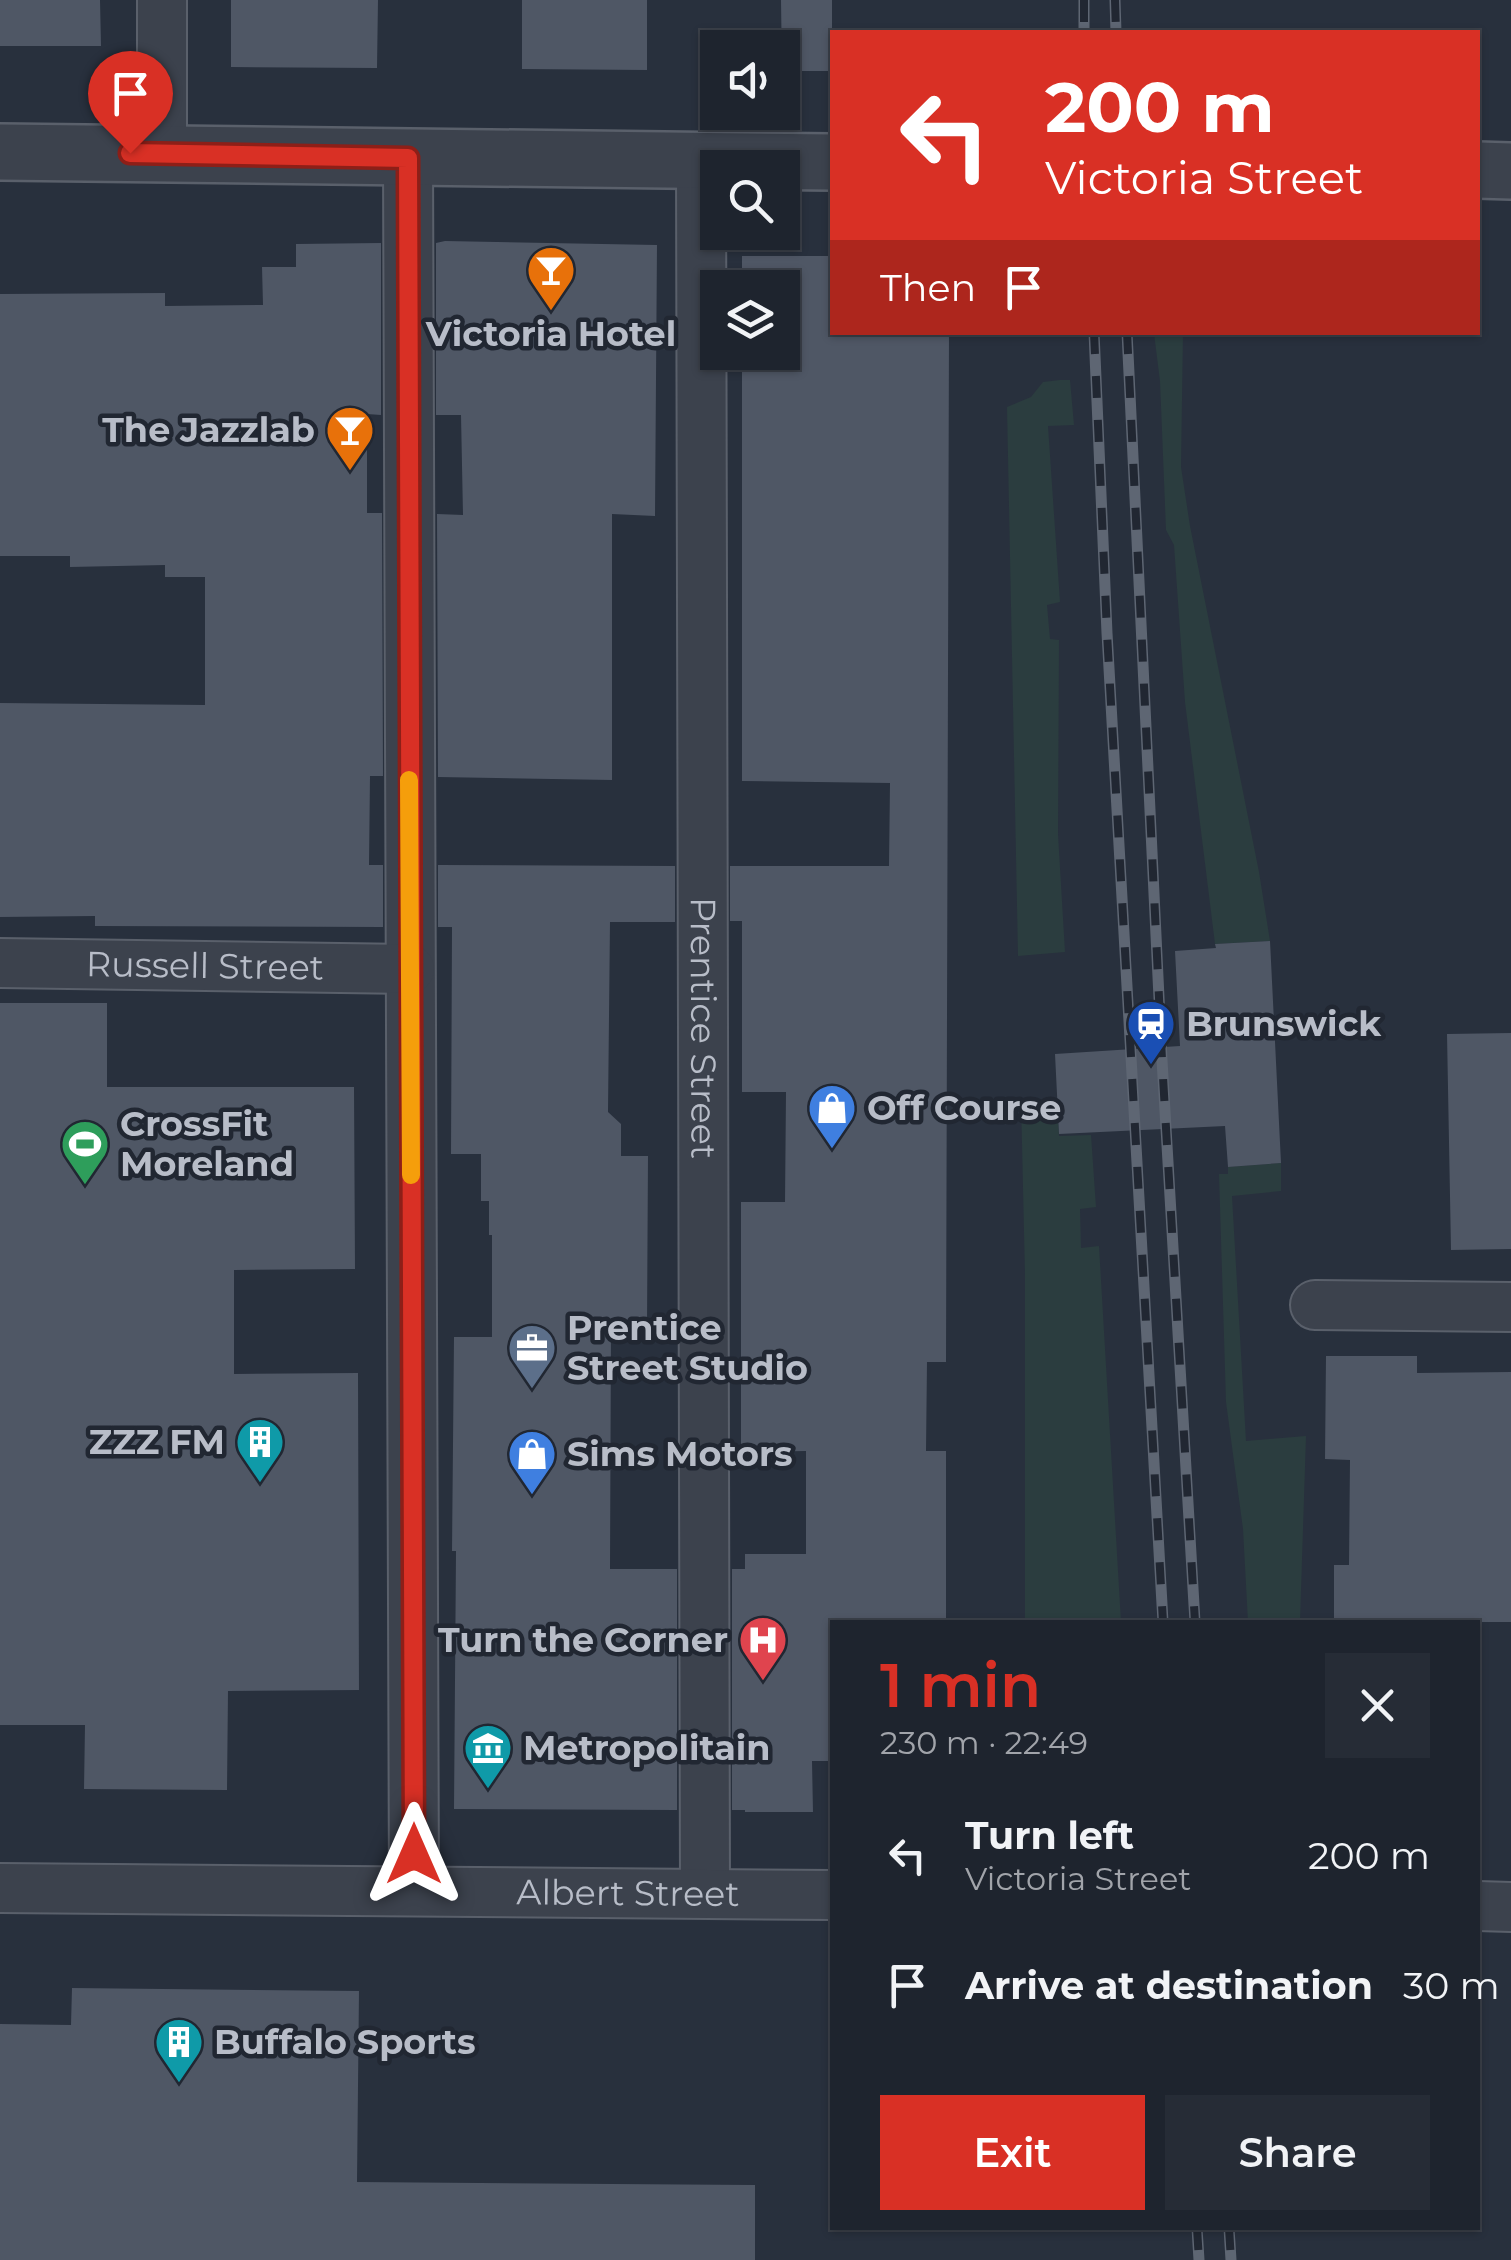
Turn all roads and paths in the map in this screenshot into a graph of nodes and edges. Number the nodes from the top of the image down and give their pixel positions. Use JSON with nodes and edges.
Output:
{"nodes":[{"id":1,"x":162,"y":0,"type":"edge"},
{"id":2,"x":0,"y":152,"type":"edge"},
{"id":3,"x":162,"y":154,"type":"junction"},
{"id":4,"x":408,"y":158,"type":"junction"},
{"id":5,"x":700,"y":160,"type":"edge"},
{"id":6,"x":800,"y":162,"type":"edge"},
{"id":7,"x":830,"y":162,"type":"edge"},
{"id":8,"x":1480,"y":170,"type":"edge"},
{"id":9,"x":1511,"y":171,"type":"edge"},
{"id":10,"x":701,"y":250,"type":"edge"},
{"id":11,"x":0,"y":963,"type":"edge"},
{"id":12,"x":410,"y":969,"type":"junction"},
{"id":13,"x":1315,"y":1305,"type":"dead end"},
{"id":14,"x":1511,"y":1307,"type":"edge"},
{"id":15,"x":0,"y":1888,"type":"edge"},
{"id":16,"x":414,"y":1890,"type":"junction"},
{"id":17,"x":705,"y":1893,"type":"junction"},
{"id":18,"x":830,"y":1895,"type":"edge"},
{"id":19,"x":1480,"y":1906,"type":"edge"},
{"id":20,"x":1511,"y":1907,"type":"edge"}],
"edges":[{"from":1,"to":3,"type":"street"},
{"from":2,"to":3,"type":"street"},
{"from":3,"to":4,"type":"street"},
{"from":4,"to":5,"type":"street"},
{"from":4,"to":12,"type":"street"},
{"from":6,"to":7,"type":"street"},
{"from":8,"to":9,"type":"street"},
{"from":10,"to":17,"type":"street","name":"Prentice Street"},
{"from":11,"to":12,"type":"street","name":"Russell Street"},
{"from":12,"to":16,"type":"street"},
{"from":13,"to":14,"type":"street"},
{"from":15,"to":16,"type":"street","name":"Albert Street"},
{"from":16,"to":17,"type":"street","name":"Albert Street"},
{"from":17,"to":18,"type":"street","name":"Albert Street"},
{"from":19,"to":20,"type":"street"}]}
